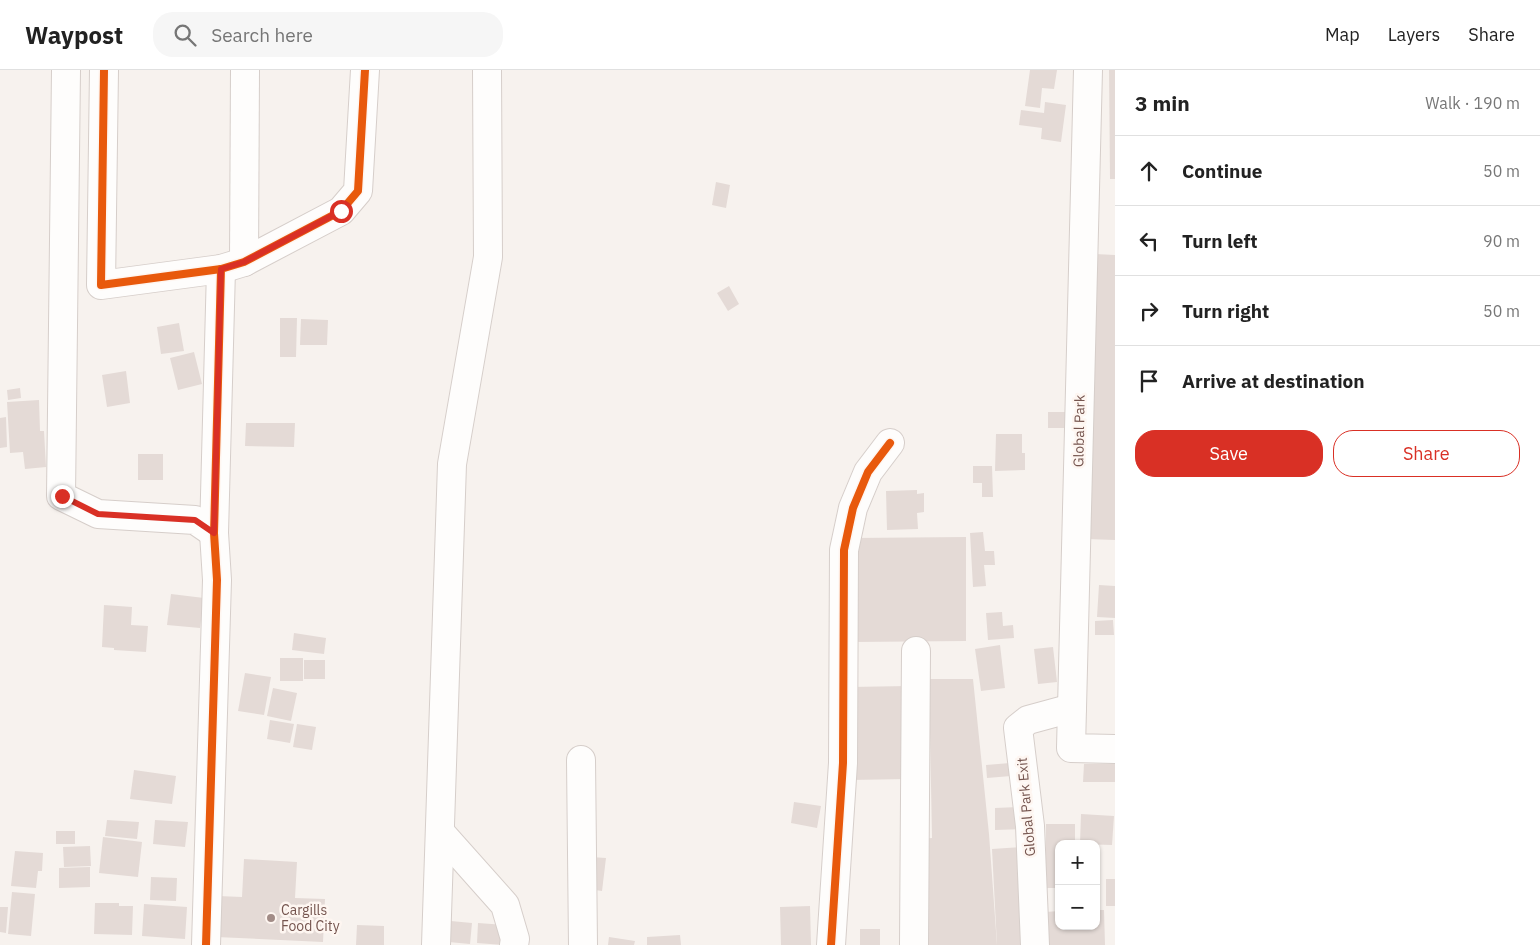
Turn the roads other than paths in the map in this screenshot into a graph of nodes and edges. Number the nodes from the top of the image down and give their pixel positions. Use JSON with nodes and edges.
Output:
{"nodes":[{"id":1,"x":66,"y":70,"type":"edge"},
{"id":2,"x":104,"y":70,"type":"edge"},
{"id":3,"x":245,"y":70,"type":"edge"},
{"id":4,"x":365,"y":70,"type":"edge"},
{"id":5,"x":488,"y":70,"type":"edge"},
{"id":6,"x":1088,"y":70,"type":"edge"},
{"id":7,"x":233,"y":265,"type":"junction"},
{"id":8,"x":890,"y":442,"type":"dead end"},
{"id":9,"x":214,"y":533,"type":"junction"},
{"id":10,"x":916,"y":651,"type":"dead end"},
{"id":11,"x":1072,"y":708,"type":"junction"},
{"id":12,"x":1115,"y":749,"type":"edge"},
{"id":13,"x":581,"y":760,"type":"dead end"},
{"id":14,"x":440,"y":832,"type":"junction"},
{"id":15,"x":206,"y":945,"type":"edge"},
{"id":16,"x":436,"y":945,"type":"edge"},
{"id":17,"x":514,"y":945,"type":"edge"},
{"id":18,"x":583,"y":945,"type":"edge"},
{"id":19,"x":831,"y":945,"type":"edge"},
{"id":20,"x":914,"y":945,"type":"edge"},
{"id":21,"x":1034,"y":945,"type":"edge"}],
"edges":[{"from":1,"to":9,"type":"street"},
{"from":2,"to":7,"type":"street"},
{"from":3,"to":7,"type":"street"},
{"from":4,"to":7,"type":"street"},
{"from":5,"to":14,"type":"street"},
{"from":6,"to":11,"type":"street","name":"Global Park"},
{"from":7,"to":9,"type":"street"},
{"from":8,"to":19,"type":"street"},
{"from":9,"to":15,"type":"street"},
{"from":10,"to":20,"type":"street"},
{"from":11,"to":12,"type":"street","name":"Global Park"},
{"from":11,"to":21,"type":"street","name":"Global Park Exit"},
{"from":13,"to":18,"type":"street"},
{"from":14,"to":16,"type":"street"},
{"from":14,"to":17,"type":"street"}]}
